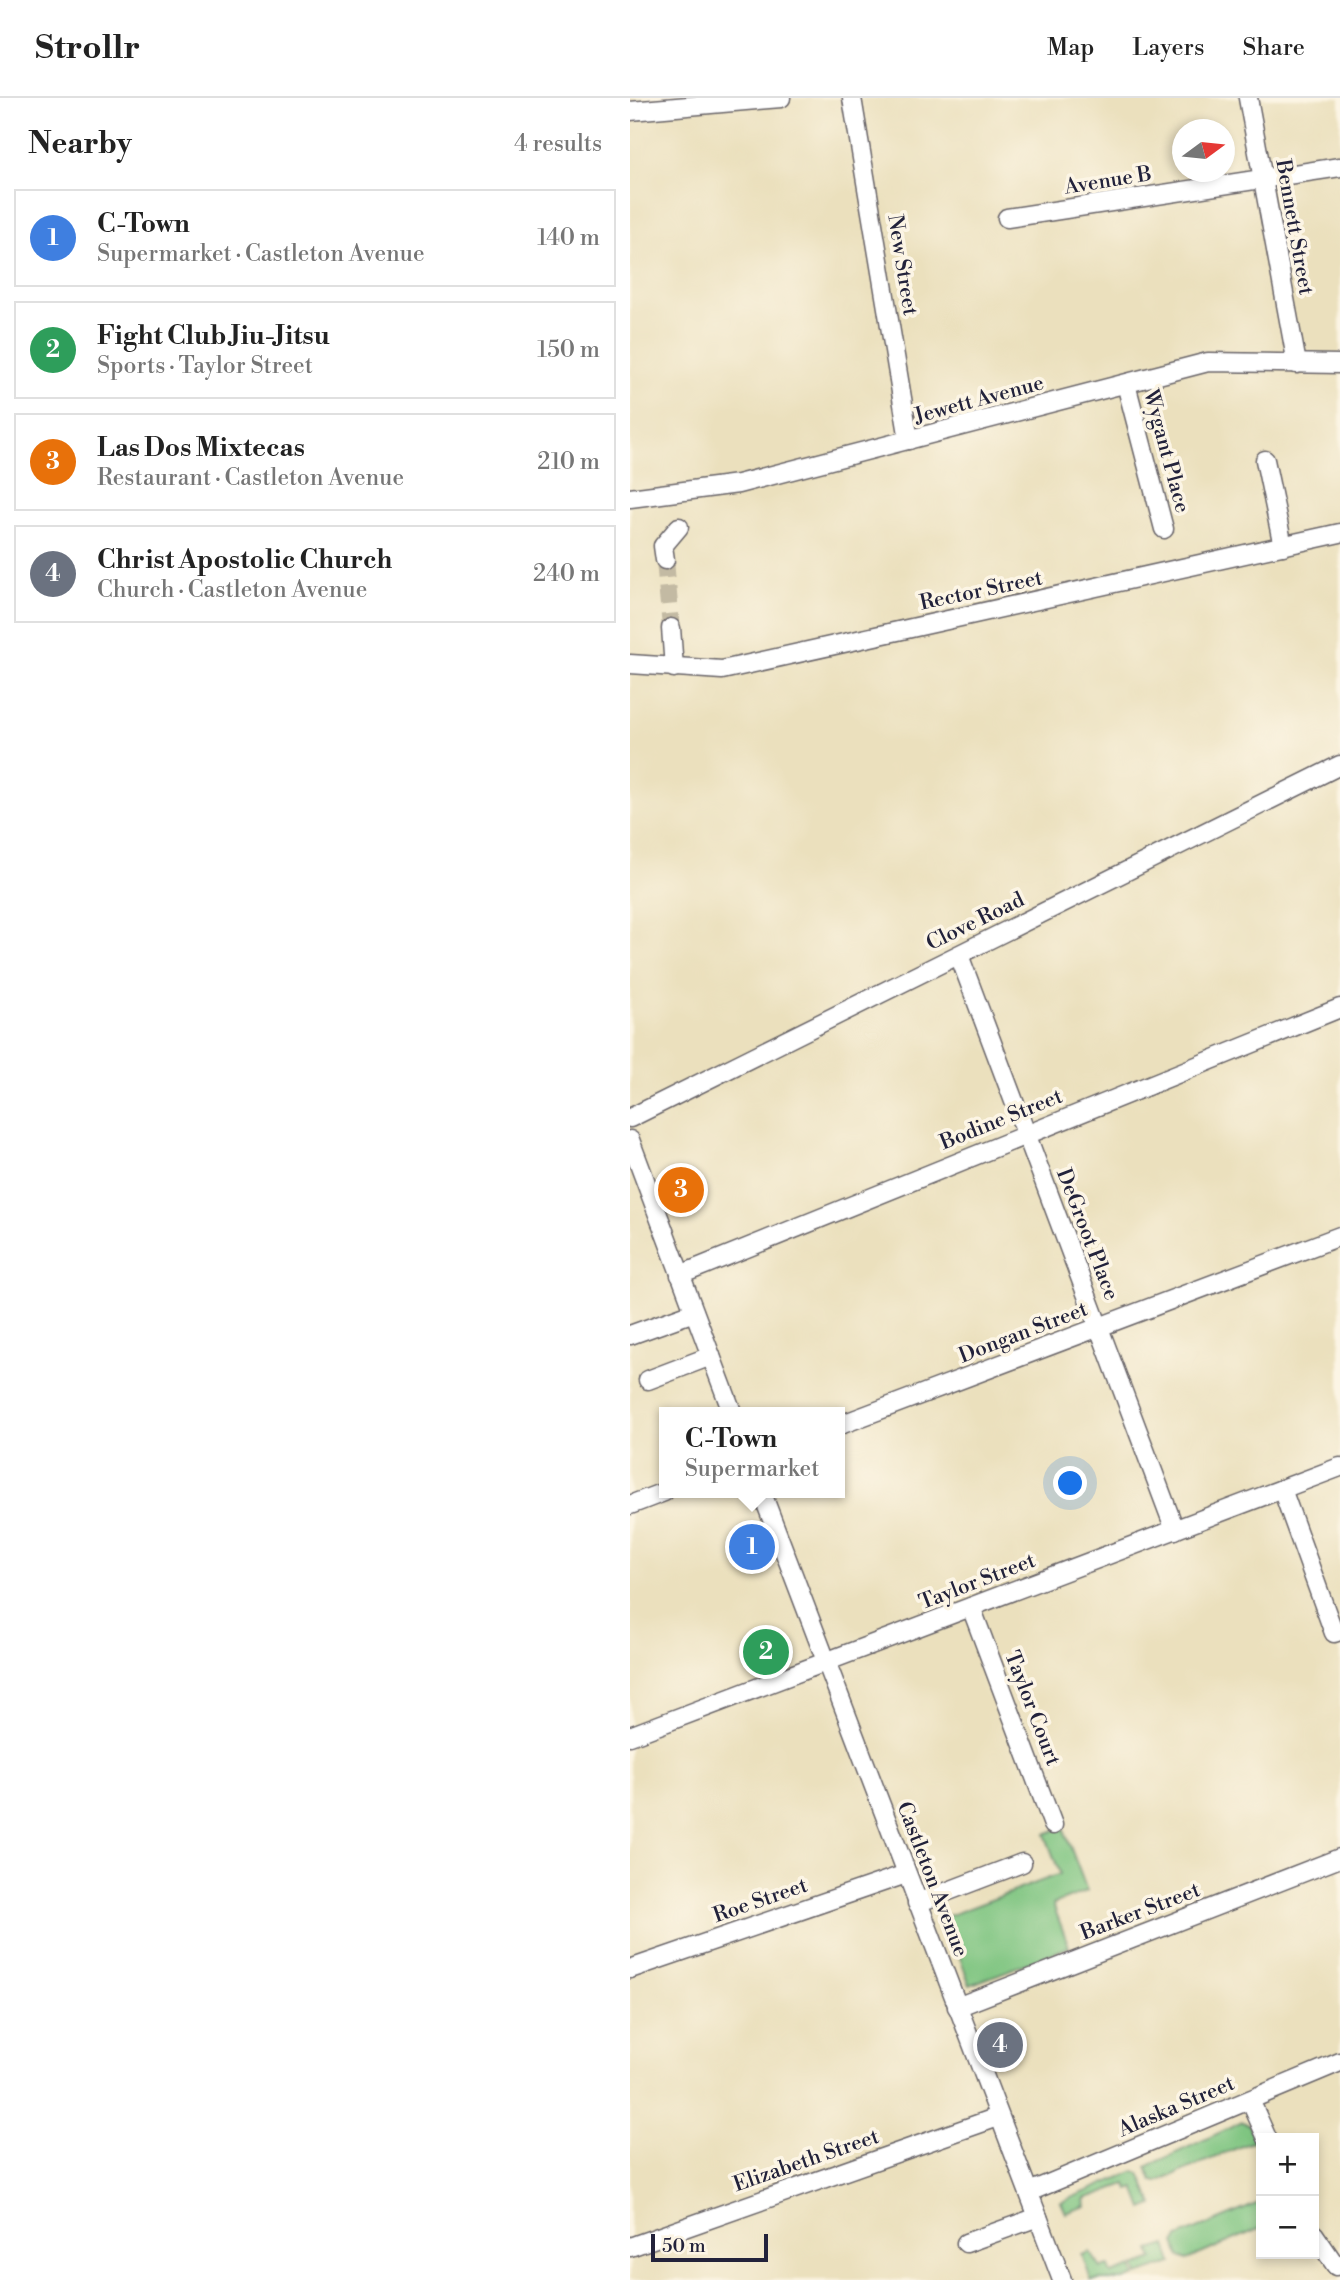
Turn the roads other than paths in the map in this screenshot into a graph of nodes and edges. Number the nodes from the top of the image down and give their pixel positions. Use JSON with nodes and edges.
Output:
{"nodes":[{"id":1,"x":781,"y":98,"type":"edge"},
{"id":2,"x":852,"y":98,"type":"edge"},
{"id":3,"x":1248,"y":98,"type":"edge"},
{"id":4,"x":630,"y":111,"type":"edge"},
{"id":5,"x":1340,"y":167,"type":"edge"},
{"id":6,"x":1264,"y":179,"type":"junction"},
{"id":7,"x":1007,"y":218,"type":"dead end"},
{"id":8,"x":1297,"y":364,"type":"junction"},
{"id":9,"x":1340,"y":364,"type":"edge"},
{"id":10,"x":1126,"y":384,"type":"junction"},
{"id":11,"x":909,"y":440,"type":"junction"},
{"id":12,"x":1265,"y":460,"type":"dead end"},
{"id":13,"x":630,"y":498,"type":"edge"},
{"id":14,"x":679,"y":527,"type":"dead end"},
{"id":15,"x":1164,"y":529,"type":"dead end"},
{"id":16,"x":1340,"y":533,"type":"edge"},
{"id":17,"x":1283,"y":546,"type":"junction"},
{"id":18,"x":664,"y":560,"type":"tunnel mouth"},
{"id":19,"x":670,"y":628,"type":"tunnel mouth"},
{"id":20,"x":630,"y":664,"type":"edge"},
{"id":21,"x":674,"y":668,"type":"junction"},
{"id":22,"x":1340,"y":765,"type":"edge"},
{"id":23,"x":959,"y":955,"type":"junction"},
{"id":24,"x":1340,"y":1008,"type":"edge"},
{"id":25,"x":630,"y":1118,"type":"edge"},
{"id":26,"x":1026,"y":1134,"type":"junction"},
{"id":27,"x":630,"y":1140,"type":"edge"},
{"id":28,"x":1340,"y":1236,"type":"edge"},
{"id":29,"x":680,"y":1275,"type":"junction"},
{"id":30,"x":694,"y":1312,"type":"junction"},
{"id":31,"x":1099,"y":1327,"type":"junction"},
{"id":32,"x":630,"y":1335,"type":"edge"},
{"id":33,"x":711,"y":1356,"type":"junction"},
{"id":34,"x":648,"y":1380,"type":"dead end"},
{"id":35,"x":730,"y":1407,"type":"edge"},
{"id":36,"x":845,"y":1423,"type":"edge"},
{"id":37,"x":1340,"y":1467,"type":"edge"},
{"id":38,"x":1282,"y":1489,"type":"junction"},
{"id":39,"x":659,"y":1494,"type":"edge"},
{"id":40,"x":764,"y":1498,"type":"edge"},
{"id":41,"x":630,"y":1505,"type":"edge"},
{"id":42,"x":1175,"y":1530,"type":"junction"},
{"id":43,"x":971,"y":1607,"type":"junction"},
{"id":44,"x":1340,"y":1631,"type":"edge"},
{"id":45,"x":827,"y":1662,"type":"junction"},
{"id":46,"x":630,"y":1736,"type":"edge"},
{"id":47,"x":1053,"y":1825,"type":"dead end"},
{"id":48,"x":1340,"y":1858,"type":"edge"},
{"id":49,"x":1022,"y":1863,"type":"dead end"},
{"id":50,"x":906,"y":1874,"type":"junction"},
{"id":51,"x":917,"y":1903,"type":"junction"},
{"id":52,"x":630,"y":1969,"type":"edge"},
{"id":53,"x":957,"y":2007,"type":"junction"},
{"id":54,"x":1340,"y":2062,"type":"edge"},
{"id":55,"x":1250,"y":2100,"type":"junction"},
{"id":56,"x":998,"y":2117,"type":"junction"},
{"id":57,"x":1265,"y":2133,"type":"edge"},
{"id":58,"x":1029,"y":2192,"type":"junction"},
{"id":59,"x":1038,"y":2217,"type":"junction"},
{"id":60,"x":1319,"y":2241,"type":"edge"},
{"id":61,"x":966,"y":2243,"type":"dead end"},
{"id":62,"x":630,"y":2247,"type":"edge"},
{"id":63,"x":1340,"y":2264,"type":"edge"},
{"id":64,"x":1062,"y":2280,"type":"edge"}],
"edges":[{"from":1,"to":4,"type":"street"},
{"from":2,"to":11,"type":"street","name":"New Street"},
{"from":3,"to":6,"type":"street","name":"Bennett Street"},
{"from":5,"to":6,"type":"street","name":"Avenue B"},
{"from":6,"to":7,"type":"street","name":"Avenue B"},
{"from":6,"to":8,"type":"street","name":"Bennett Street"},
{"from":8,"to":9,"type":"street","name":"Jewett Avenue"},
{"from":8,"to":10,"type":"street","name":"Jewett Avenue"},
{"from":10,"to":11,"type":"street","name":"Jewett Avenue"},
{"from":10,"to":15,"type":"street","name":"Wygant Place"},
{"from":11,"to":13,"type":"street","name":"Jewett Avenue"},
{"from":12,"to":17,"type":"street"},
{"from":14,"to":18,"type":"street"},
{"from":16,"to":17,"type":"street","name":"Rector Street"},
{"from":17,"to":21,"type":"street","name":"Rector Street"},
{"from":19,"to":21,"type":"street"},
{"from":20,"to":21,"type":"street","name":"Rector Street"},
{"from":22,"to":23,"type":"street","name":"Clove Road"},
{"from":23,"to":25,"type":"street","name":"Clove Road"},
{"from":23,"to":26,"type":"street","name":"DeGroot Place"},
{"from":24,"to":26,"type":"street","name":"Bodine Street"},
{"from":26,"to":29,"type":"street","name":"Bodine Street"},
{"from":26,"to":31,"type":"street","name":"DeGroot Place"},
{"from":27,"to":29,"type":"street"},
{"from":28,"to":31,"type":"street","name":"Dongan Street"},
{"from":29,"to":30,"type":"street"},
{"from":30,"to":32,"type":"street"},
{"from":30,"to":33,"type":"street"},
{"from":31,"to":36,"type":"street","name":"Dongan Street"},
{"from":31,"to":42,"type":"street","name":"DeGroot Place"},
{"from":33,"to":34,"type":"street"},
{"from":33,"to":35,"type":"street"},
{"from":37,"to":38,"type":"street","name":"Taylor Street"},
{"from":38,"to":42,"type":"street","name":"Taylor Street"},
{"from":38,"to":44,"type":"street"},
{"from":39,"to":41,"type":"street"},
{"from":40,"to":45,"type":"street","name":"Castleton Avenue"},
{"from":42,"to":43,"type":"street","name":"Taylor Street"},
{"from":43,"to":45,"type":"street","name":"Taylor Street"},
{"from":43,"to":47,"type":"street","name":"Taylor Court"},
{"from":45,"to":46,"type":"street","name":"Taylor Street"},
{"from":45,"to":50,"type":"street","name":"Castleton Avenue"},
{"from":48,"to":53,"type":"street","name":"Barker Street"},
{"from":49,"to":51,"type":"street"},
{"from":50,"to":51,"type":"street","name":"Castleton Avenue"},
{"from":50,"to":52,"type":"street","name":"Roe Street"},
{"from":51,"to":53,"type":"street","name":"Castleton Avenue"},
{"from":53,"to":56,"type":"street","name":"Castleton Avenue"},
{"from":54,"to":55,"type":"street","name":"Alaska Street"},
{"from":55,"to":57,"type":"street"},
{"from":55,"to":58,"type":"street","name":"Alaska Street"},
{"from":56,"to":58,"type":"street","name":"Castleton Avenue"},
{"from":56,"to":62,"type":"street","name":"Elizabeth Street"},
{"from":58,"to":59,"type":"street","name":"Castleton Avenue"},
{"from":59,"to":61,"type":"street"},
{"from":59,"to":64,"type":"street","name":"Castleton Avenue"},
{"from":60,"to":63,"type":"street"}]}
